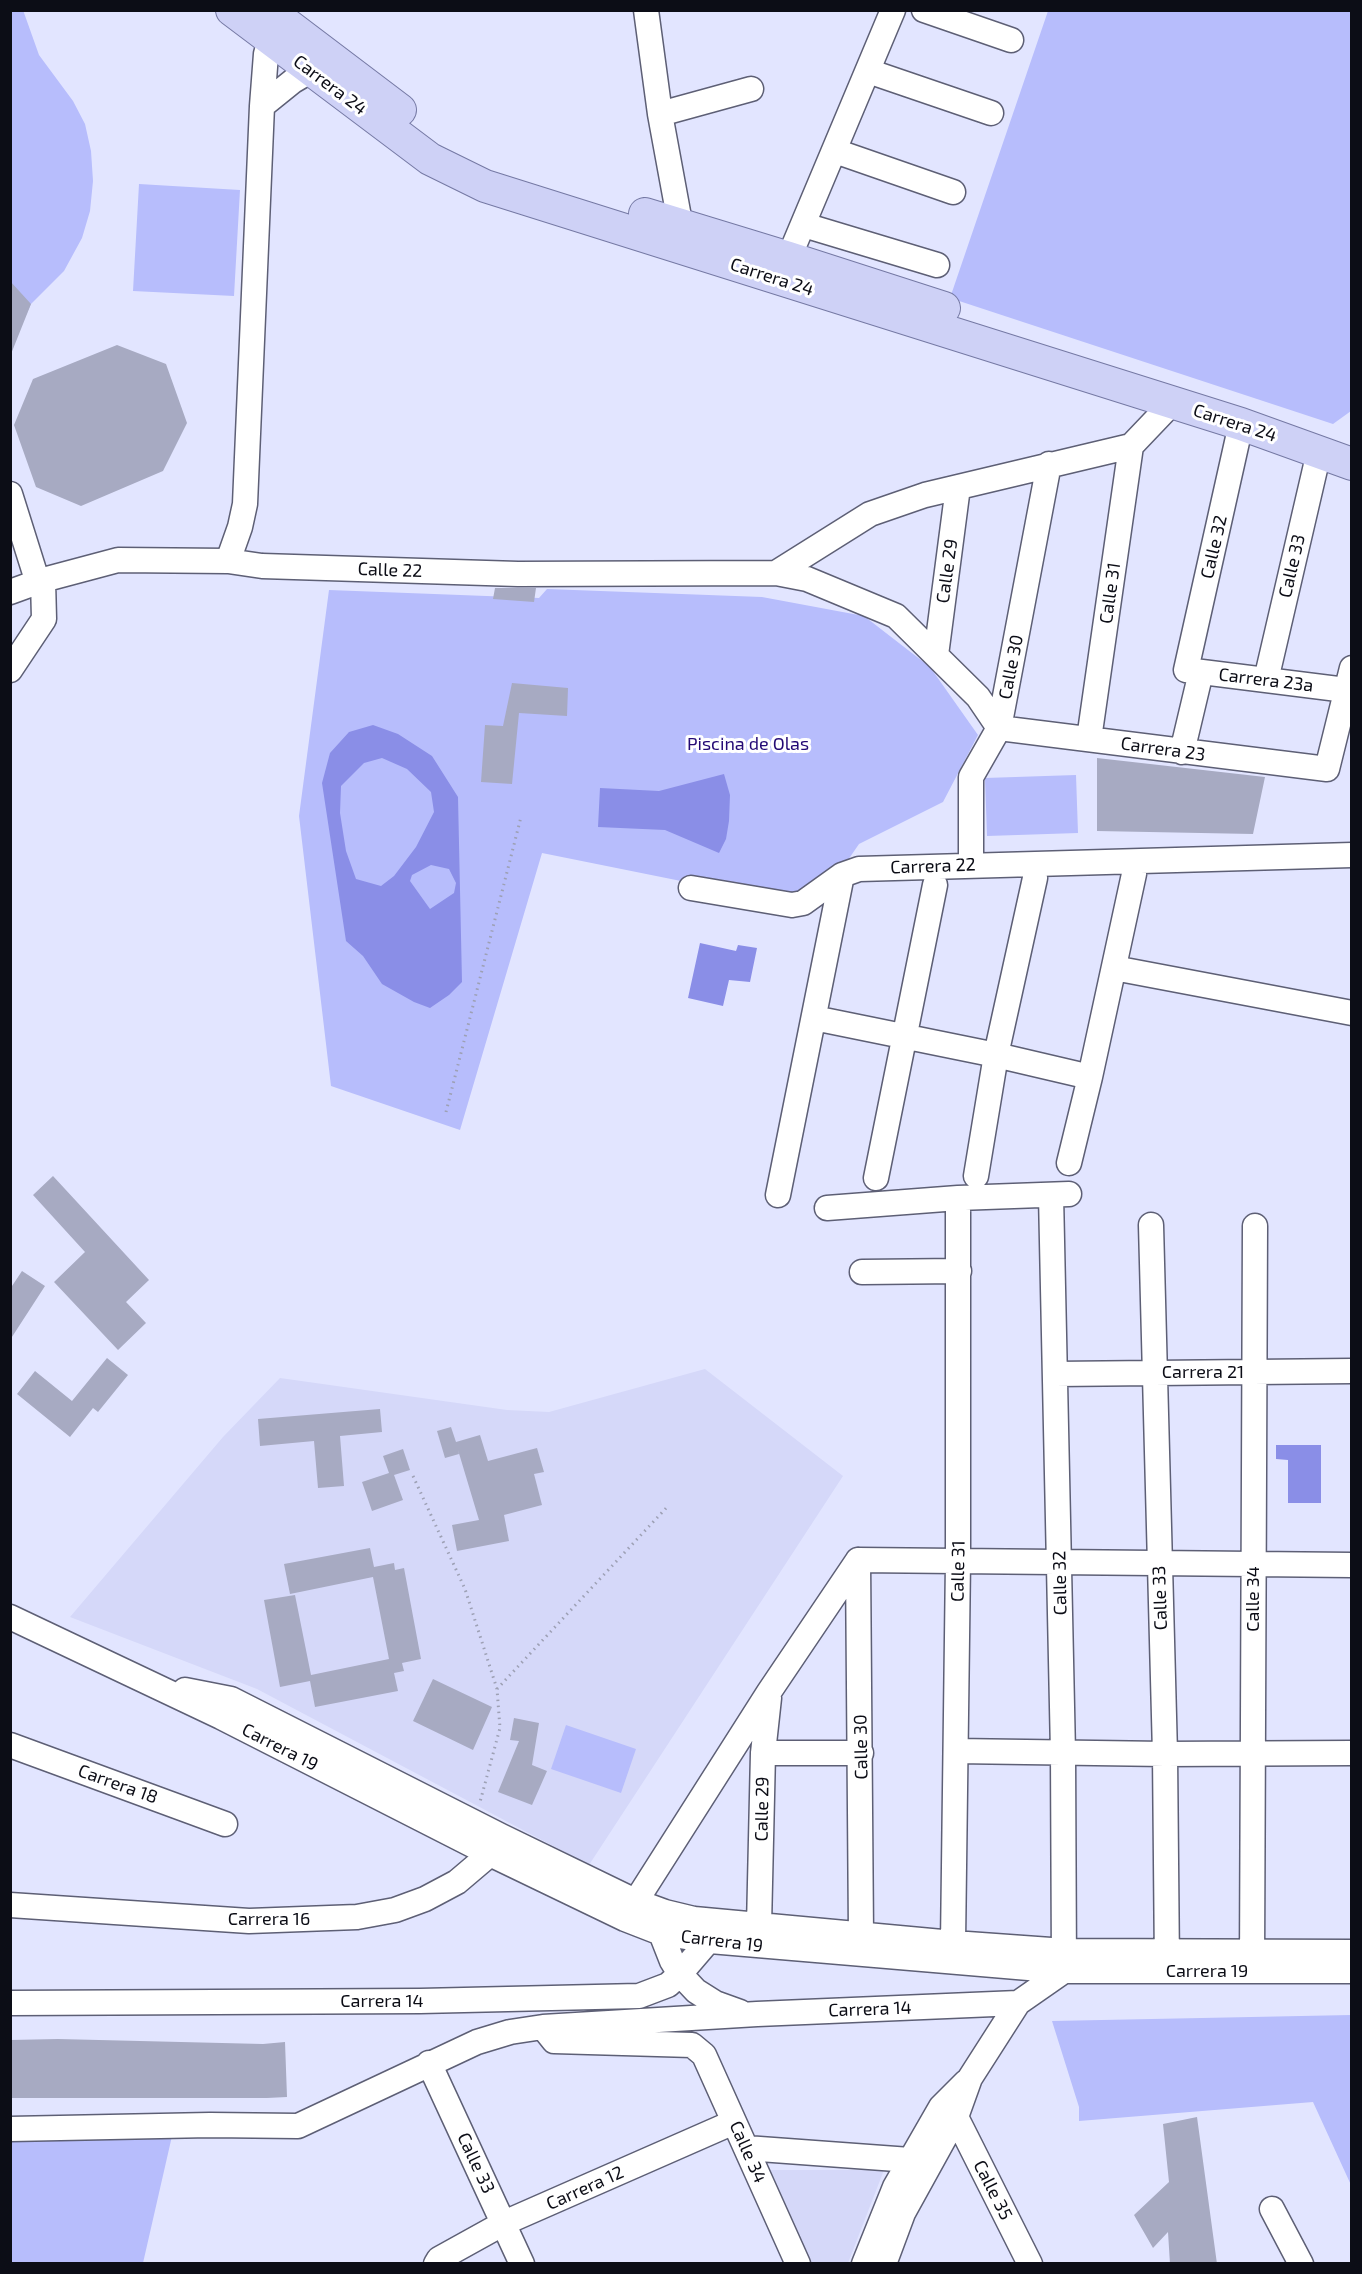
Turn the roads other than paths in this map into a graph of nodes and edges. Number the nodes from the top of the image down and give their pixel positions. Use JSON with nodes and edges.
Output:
{"nodes":[{"id":1,"x":232,"y":10,"type":"edge"},
{"id":2,"x":646,"y":10,"type":"edge"},
{"id":3,"x":893,"y":10,"type":"edge"},
{"id":4,"x":924,"y":10,"type":"edge"},
{"id":5,"x":269,"y":26,"type":"edge"},
{"id":6,"x":1011,"y":40,"type":"dead end"},
{"id":7,"x":310,"y":71,"type":"junction"},
{"id":8,"x":868,"y":71,"type":"junction"},
{"id":9,"x":751,"y":89,"type":"dead end"},
{"id":10,"x":262,"y":106,"type":"junction"},
{"id":11,"x":991,"y":113,"type":"dead end"},
{"id":12,"x":660,"y":114,"type":"junction"},
{"id":13,"x":835,"y":151,"type":"junction"},
{"id":14,"x":953,"y":192,"type":"dead end"},
{"id":15,"x":804,"y":225,"type":"junction"},
{"id":16,"x":683,"y":237,"type":"junction"},
{"id":17,"x":937,"y":265,"type":"dead end"},
{"id":18,"x":785,"y":268,"type":"junction"},
{"id":19,"x":1172,"y":403,"type":"junction"},
{"id":20,"x":1241,"y":424,"type":"junction"},
{"id":21,"x":1352,"y":445,"type":"edge"},
{"id":22,"x":1131,"y":446,"type":"junction"},
{"id":23,"x":1319,"y":452,"type":"junction"},
{"id":24,"x":1049,"y":464,"type":"junction"},
{"id":25,"x":1352,"y":464,"type":"edge"},
{"id":26,"x":958,"y":487,"type":"junction"},
{"id":27,"x":10,"y":494,"type":"edge"},
{"id":28,"x":228,"y":561,"type":"junction"},
{"id":29,"x":776,"y":573,"type":"junction"},
{"id":30,"x":40,"y":581,"type":"junction"},
{"id":31,"x":10,"y":592,"type":"edge"},
{"id":32,"x":936,"y":655,"type":"junction"},
{"id":33,"x":10,"y":670,"type":"edge"},
{"id":34,"x":1194,"y":671,"type":"junction"},
{"id":35,"x":1349,"y":679,"type":"edge"},
{"id":36,"x":1266,"y":680,"type":"junction"},
{"id":37,"x":999,"y":728,"type":"junction"},
{"id":38,"x":1089,"y":739,"type":"junction"},
{"id":39,"x":1182,"y":752,"type":"junction"},
{"id":40,"x":1352,"y":855,"type":"edge"},
{"id":41,"x":971,"y":865,"type":"junction"},
{"id":42,"x":1134,"y":873,"type":"dead end"},
{"id":43,"x":842,"y":875,"type":"junction"},
{"id":44,"x":1035,"y":878,"type":"dead end"},
{"id":45,"x":935,"y":885,"type":"dead end"},
{"id":46,"x":691,"y":888,"type":"dead end"},
{"id":47,"x":1114,"y":968,"type":"junction"},
{"id":48,"x":1352,"y":1013,"type":"edge"},
{"id":49,"x":814,"y":1018,"type":"junction"},
{"id":50,"x":904,"y":1037,"type":"junction"},
{"id":51,"x":996,"y":1055,"type":"junction"},
{"id":52,"x":1090,"y":1077,"type":"junction"},
{"id":53,"x":1069,"y":1163,"type":"dead end"},
{"id":54,"x":976,"y":1176,"type":"dead end"},
{"id":55,"x":876,"y":1178,"type":"dead end"},
{"id":56,"x":778,"y":1196,"type":"dead end"},
{"id":57,"x":958,"y":1198,"type":"junction"},
{"id":58,"x":827,"y":1208,"type":"dead end"},
{"id":59,"x":1151,"y":1225,"type":"dead end"},
{"id":60,"x":1256,"y":1226,"type":"dead end"},
{"id":61,"x":959,"y":1271,"type":"junction"},
{"id":62,"x":862,"y":1272,"type":"dead end"},
{"id":63,"x":1352,"y":1371,"type":"edge"},
{"id":64,"x":1254,"y":1372,"type":"junction"},
{"id":65,"x":1154,"y":1373,"type":"junction"},
{"id":66,"x":1055,"y":1374,"type":"junction"},
{"id":67,"x":858,"y":1560,"type":"junction"},
{"id":68,"x":958,"y":1561,"type":"junction"},
{"id":69,"x":1060,"y":1562,"type":"junction"},
{"id":70,"x":1158,"y":1563,"type":"junction"},
{"id":71,"x":1253,"y":1564,"type":"junction"},
{"id":72,"x":1352,"y":1565,"type":"edge"},
{"id":73,"x":10,"y":1617,"type":"edge"},
{"id":74,"x":150,"y":1684,"type":"junction"},
{"id":75,"x":769,"y":1692,"type":"junction"},
{"id":76,"x":10,"y":1745,"type":"edge"},
{"id":77,"x":956,"y":1751,"type":"junction"},
{"id":78,"x":861,"y":1753,"type":"junction"},
{"id":79,"x":1063,"y":1753,"type":"junction"},
{"id":80,"x":1352,"y":1753,"type":"edge"},
{"id":81,"x":764,"y":1754,"type":"junction"},
{"id":82,"x":1165,"y":1754,"type":"junction"},
{"id":83,"x":1252,"y":1754,"type":"junction"},
{"id":84,"x":225,"y":1824,"type":"dead end"},
{"id":85,"x":496,"y":1845,"type":"junction"},
{"id":86,"x":10,"y":1905,"type":"edge"},
{"id":87,"x":630,"y":1910,"type":"junction"},
{"id":88,"x":759,"y":1926,"type":"junction"},
{"id":89,"x":716,"y":1932,"type":"junction"},
{"id":90,"x":661,"y":1933,"type":"junction"},
{"id":91,"x":861,"y":1935,"type":"junction"},
{"id":92,"x":953,"y":1943,"type":"junction"},
{"id":93,"x":994,"y":1946,"type":"junction"},
{"id":94,"x":1352,"y":1952,"type":"edge"},
{"id":95,"x":1065,"y":1961,"type":"junction"},
{"id":96,"x":1167,"y":1961,"type":"junction"},
{"id":97,"x":1252,"y":1961,"type":"junction"},
{"id":98,"x":1007,"y":1968,"type":"junction"},
{"id":99,"x":1352,"y":1971,"type":"edge"},
{"id":100,"x":680,"y":1974,"type":"junction"},
{"id":101,"x":1018,"y":2003,"type":"junction"},
{"id":102,"x":10,"y":2004,"type":"edge"},
{"id":103,"x":757,"y":2014,"type":"junction"},
{"id":104,"x":543,"y":2027,"type":"junction"},
{"id":105,"x":429,"y":2063,"type":"junction"},
{"id":106,"x":970,"y":2078,"type":"junction"},
{"id":107,"x":956,"y":2117,"type":"junction"},
{"id":108,"x":734,"y":2122,"type":"junction"},
{"id":109,"x":10,"y":2129,"type":"edge"},
{"id":110,"x":746,"y":2148,"type":"junction"},
{"id":111,"x":918,"y":2164,"type":"junction"},
{"id":112,"x":1272,"y":2209,"type":"dead end"},
{"id":113,"x":504,"y":2223,"type":"junction"},
{"id":114,"x":438,"y":2261,"type":"edge"},
{"id":115,"x":522,"y":2264,"type":"edge"},
{"id":116,"x":798,"y":2264,"type":"edge"},
{"id":117,"x":864,"y":2264,"type":"edge"},
{"id":118,"x":884,"y":2264,"type":"edge"},
{"id":119,"x":1030,"y":2264,"type":"edge"},
{"id":120,"x":1301,"y":2264,"type":"edge"}],
"edges":[{"from":1,"to":5,"type":"main road","name":"Carrera 24"},
{"from":2,"to":12,"type":"street"},
{"from":3,"to":8,"type":"street"},
{"from":4,"to":6,"type":"street"},
{"from":5,"to":7,"type":"main road","name":"Carrera 24"},
{"from":5,"to":10,"type":"street"},
{"from":5,"to":16,"type":"main road","name":"Carrera 24"},
{"from":7,"to":10,"type":"street"},
{"from":7,"to":16,"type":"main road","name":"Carrera 24"},
{"from":8,"to":11,"type":"street"},
{"from":8,"to":13,"type":"street"},
{"from":9,"to":12,"type":"street"},
{"from":10,"to":28,"type":"street"},
{"from":12,"to":16,"type":"street"},
{"from":13,"to":14,"type":"street"},
{"from":13,"to":15,"type":"street"},
{"from":15,"to":17,"type":"street"},
{"from":15,"to":18,"type":"street"},
{"from":16,"to":18,"type":"main road","name":"Carrera 24"},
{"from":18,"to":19,"type":"main road","name":"Carrera 24"},
{"from":18,"to":21,"type":"main road","name":"Carrera 24"},
{"from":19,"to":20,"type":"main road","name":"Carrera 24"},
{"from":19,"to":22,"type":"street"},
{"from":20,"to":23,"type":"main road","name":"Carrera 24"},
{"from":20,"to":34,"type":"street","name":"Calle 32"},
{"from":22,"to":24,"type":"street"},
{"from":22,"to":38,"type":"street","name":"Calle 31"},
{"from":23,"to":25,"type":"main road","name":"Carrera 24"},
{"from":23,"to":36,"type":"street","name":"Calle 33"},
{"from":24,"to":26,"type":"street"},
{"from":24,"to":37,"type":"street","name":"Calle 30"},
{"from":26,"to":29,"type":"street"},
{"from":26,"to":32,"type":"street","name":"Calle 29"},
{"from":27,"to":30,"type":"street"},
{"from":28,"to":29,"type":"street","name":"Calle 22"},
{"from":28,"to":30,"type":"street","name":"Calle 22"},
{"from":29,"to":32,"type":"street","name":"Calle 22"},
{"from":30,"to":31,"type":"street","name":"Calle 22"},
{"from":30,"to":33,"type":"street"},
{"from":32,"to":37,"type":"street","name":"Calle 22"},
{"from":34,"to":36,"type":"street","name":"Carrera 23a"},
{"from":34,"to":39,"type":"street","name":"Calle 32"},
{"from":35,"to":36,"type":"street","name":"Carrera 23a"},
{"from":35,"to":39,"type":"street","name":"Carrera 23"},
{"from":37,"to":38,"type":"street","name":"Carrera 23"},
{"from":37,"to":41,"type":"street","name":"Calle 30"},
{"from":38,"to":39,"type":"street","name":"Carrera 23"},
{"from":40,"to":41,"type":"street","name":"Carrera 22"},
{"from":41,"to":43,"type":"street","name":"Carrera 22"},
{"from":42,"to":47,"type":"street"},
{"from":43,"to":46,"type":"street"},
{"from":43,"to":49,"type":"street"},
{"from":44,"to":51,"type":"street"},
{"from":45,"to":50,"type":"street"},
{"from":47,"to":48,"type":"street"},
{"from":47,"to":52,"type":"street"},
{"from":49,"to":50,"type":"street"},
{"from":49,"to":56,"type":"street"},
{"from":50,"to":51,"type":"street"},
{"from":50,"to":55,"type":"street"},
{"from":51,"to":52,"type":"street"},
{"from":51,"to":54,"type":"street"},
{"from":52,"to":53,"type":"street"},
{"from":57,"to":58,"type":"street"},
{"from":57,"to":61,"type":"street","name":"Calle 31"},
{"from":57,"to":66,"type":"street","name":"Calle 32"},
{"from":59,"to":65,"type":"street","name":"Calle 33"},
{"from":60,"to":64,"type":"street","name":"Calle 34"},
{"from":61,"to":62,"type":"street"},
{"from":61,"to":68,"type":"street","name":"Calle 31"},
{"from":63,"to":64,"type":"street","name":"Carrera 21"},
{"from":64,"to":65,"type":"street","name":"Carrera 21"},
{"from":64,"to":71,"type":"street","name":"Calle 34"},
{"from":65,"to":66,"type":"street","name":"Carrera 21"},
{"from":65,"to":70,"type":"street","name":"Calle 33"},
{"from":66,"to":69,"type":"street","name":"Calle 32"},
{"from":67,"to":68,"type":"street"},
{"from":67,"to":75,"type":"street"},
{"from":67,"to":78,"type":"street","name":"Calle 30"},
{"from":68,"to":69,"type":"street"},
{"from":68,"to":77,"type":"street","name":"Calle 31"},
{"from":69,"to":70,"type":"street"},
{"from":69,"to":79,"type":"street","name":"Calle 32"},
{"from":70,"to":71,"type":"street"},
{"from":70,"to":82,"type":"street","name":"Calle 33"},
{"from":71,"to":72,"type":"street"},
{"from":71,"to":83,"type":"street","name":"Calle 34"},
{"from":73,"to":74,"type":"street","name":"Carrera 19"},
{"from":74,"to":85,"type":"street","name":"Carrera 19"},
{"from":74,"to":85,"type":"street","name":"Carrera 19"},
{"from":75,"to":81,"type":"street","name":"Calle 29"},
{"from":75,"to":87,"type":"street"},
{"from":76,"to":84,"type":"street","name":"Carrera 18"},
{"from":77,"to":79,"type":"street"},
{"from":77,"to":92,"type":"street","name":"Calle 31"},
{"from":78,"to":81,"type":"street"},
{"from":78,"to":91,"type":"street","name":"Calle 30"},
{"from":79,"to":82,"type":"street"},
{"from":79,"to":95,"type":"street","name":"Calle 32"},
{"from":80,"to":83,"type":"street"},
{"from":81,"to":88,"type":"street","name":"Calle 29"},
{"from":82,"to":83,"type":"street"},
{"from":82,"to":96,"type":"street","name":"Calle 33"},
{"from":83,"to":97,"type":"street","name":"Calle 34"},
{"from":85,"to":86,"type":"street","name":"Carrera 16"},
{"from":85,"to":87,"type":"street","name":"Carrera 19"},
{"from":87,"to":89,"type":"street","name":"Carrera 19"},
{"from":87,"to":90,"type":"street","name":"Carrera 19"},
{"from":88,"to":89,"type":"street","name":"Carrera 19"},
{"from":88,"to":91,"type":"street","name":"Carrera 19"},
{"from":89,"to":90,"type":"street","name":"Carrera 19"},
{"from":89,"to":98,"type":"street","name":"Carrera 19"},
{"from":89,"to":100,"type":"street","name":"Carrera 14"},
{"from":90,"to":100,"type":"street"},
{"from":91,"to":92,"type":"street","name":"Carrera 19"},
{"from":92,"to":93,"type":"street","name":"Carrera 19"},
{"from":93,"to":95,"type":"street","name":"Carrera 19"},
{"from":93,"to":98,"type":"street"},
{"from":94,"to":97,"type":"street","name":"Carrera 19"},
{"from":95,"to":96,"type":"street","name":"Carrera 19"},
{"from":95,"to":98,"type":"street","name":"Carrera 19"},
{"from":95,"to":101,"type":"street"},
{"from":96,"to":97,"type":"street","name":"Carrera 19"},
{"from":97,"to":99,"type":"street","name":"Carrera 19"},
{"from":98,"to":101,"type":"street"},
{"from":100,"to":102,"type":"street","name":"Carrera 14"},
{"from":100,"to":103,"type":"street"},
{"from":101,"to":103,"type":"street","name":"Carrera 14"},
{"from":101,"to":106,"type":"street"},
{"from":103,"to":104,"type":"street","name":"Carrera 14"},
{"from":104,"to":105,"type":"street","name":"Carrera 14"},
{"from":104,"to":108,"type":"street","name":"Calle 34"},
{"from":105,"to":109,"type":"street","name":"Carrera 14"},
{"from":105,"to":113,"type":"street","name":"Calle 33"},
{"from":106,"to":107,"type":"street"},
{"from":106,"to":111,"type":"street"},
{"from":107,"to":111,"type":"street"},
{"from":107,"to":119,"type":"street","name":"Calle 35"},
{"from":108,"to":110,"type":"street","name":"Calle 34"},
{"from":108,"to":113,"type":"street","name":"Carrera 12"},
{"from":110,"to":111,"type":"street"},
{"from":110,"to":116,"type":"street","name":"Calle 34"},
{"from":111,"to":117,"type":"street"},
{"from":111,"to":118,"type":"street"},
{"from":112,"to":120,"type":"street"},
{"from":113,"to":114,"type":"street","name":"Carrera 12"},
{"from":113,"to":115,"type":"street","name":"Calle 33"}]}
